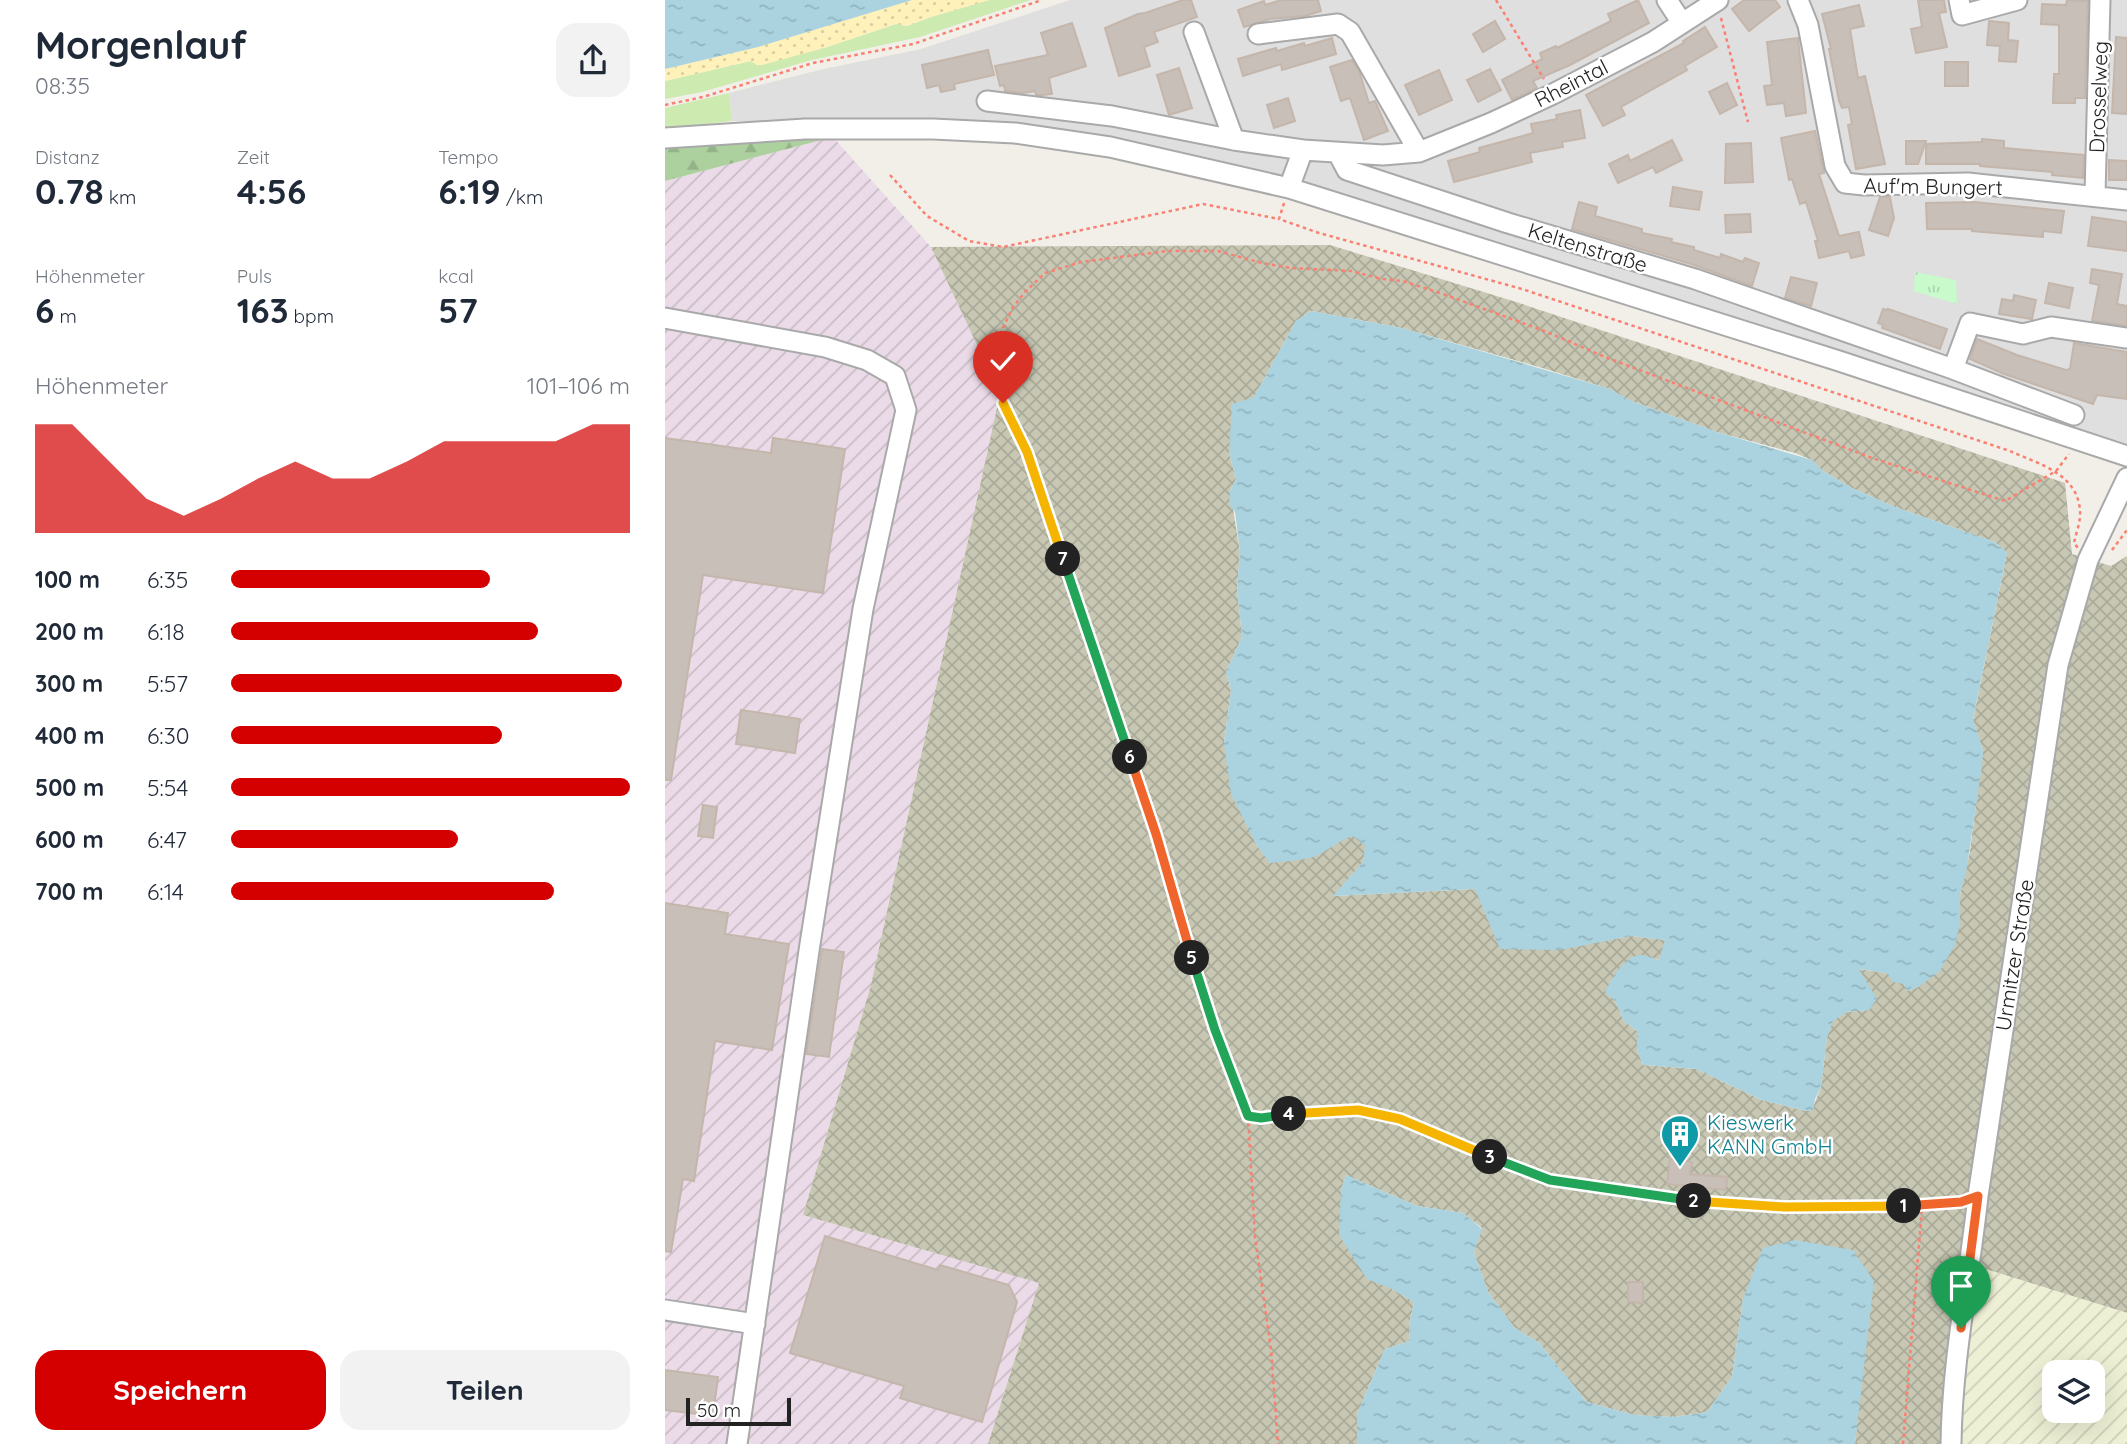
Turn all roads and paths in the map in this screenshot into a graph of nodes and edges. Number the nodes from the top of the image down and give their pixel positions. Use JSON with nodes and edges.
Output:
{"nodes":[{"id":1,"x":1042,"y":0,"type":"edge"},
{"id":2,"x":1496,"y":0,"type":"edge"},
{"id":3,"x":1668,"y":0,"type":"edge"},
{"id":4,"x":1717,"y":0,"type":"edge"},
{"id":5,"x":1798,"y":0,"type":"edge"},
{"id":6,"x":1959,"y":0,"type":"edge"},
{"id":7,"x":2017,"y":0,"type":"edge"},
{"id":8,"x":2100,"y":0,"type":"edge"},
{"id":9,"x":1682,"y":23,"type":"junction"},
{"id":10,"x":1194,"y":32,"type":"dead end"},
{"id":11,"x":1258,"y":34,"type":"dead end"},
{"id":12,"x":1553,"y":94,"type":"junction"},
{"id":13,"x":987,"y":101,"type":"dead end"},
{"id":14,"x":665,"y":105,"type":"edge"},
{"id":15,"x":1748,"y":122,"type":"dead end"},
{"id":16,"x":665,"y":138,"type":"edge"},
{"id":17,"x":1234,"y":140,"type":"junction"},
{"id":18,"x":1303,"y":150,"type":"junction"},
{"id":19,"x":1419,"y":152,"type":"junction"},
{"id":20,"x":1338,"y":153,"type":"junction"},
{"id":21,"x":890,"y":175,"type":"dead end"},
{"id":22,"x":1289,"y":188,"type":"junction"},
{"id":23,"x":2095,"y":195,"type":"junction"},
{"id":24,"x":2127,"y":200,"type":"edge"},
{"id":25,"x":1279,"y":219,"type":"junction"},
{"id":26,"x":665,"y":318,"type":"edge"},
{"id":27,"x":2127,"y":338,"type":"edge"},
{"id":28,"x":1953,"y":369,"type":"junction"},
{"id":29,"x":2074,"y":415,"type":"dead end"},
{"id":30,"x":2127,"y":456,"type":"edge"},
{"id":31,"x":2056,"y":471,"type":"junction"},
{"id":32,"x":2127,"y":478,"type":"edge"},
{"id":33,"x":2127,"y":530,"type":"edge"},
{"id":34,"x":2088,"y":560,"type":"junction"},
{"id":35,"x":1248,"y":1116,"type":"junction"},
{"id":36,"x":1978,"y":1196,"type":"junction"},
{"id":37,"x":1922,"y":1205,"type":"junction"},
{"id":38,"x":665,"y":1310,"type":"edge"},
{"id":39,"x":755,"y":1324,"type":"junction"},
{"id":40,"x":737,"y":1444,"type":"edge"},
{"id":41,"x":1278,"y":1444,"type":"edge"},
{"id":42,"x":1903,"y":1444,"type":"edge"},
{"id":43,"x":1951,"y":1444,"type":"edge"}],
"edges":[{"from":1,"to":14,"type":"path"},
{"from":2,"to":12,"type":"path"},
{"from":3,"to":9,"type":"street"},
{"from":4,"to":9,"type":"street","name":"Rheintal"},
{"from":4,"to":15,"type":"path"},
{"from":5,"to":23,"type":"street","name":"Auf'm Bungert"},
{"from":6,"to":7,"type":"street"},
{"from":8,"to":23,"type":"street","name":"Drosselweg"},
{"from":9,"to":12,"type":"street","name":"Rheintal"},
{"from":10,"to":17,"type":"street"},
{"from":11,"to":19,"type":"street"},
{"from":12,"to":19,"type":"street","name":"Rheintal"},
{"from":13,"to":17,"type":"street","name":"Rheintal"},
{"from":16,"to":22,"type":"street"},
{"from":17,"to":18,"type":"street","name":"Rheintal"},
{"from":18,"to":20,"type":"street","name":"Rheintal"},
{"from":18,"to":22,"type":"street"},
{"from":19,"to":20,"type":"street","name":"Rheintal"},
{"from":20,"to":28,"type":"street","name":"Keltenstraße"},
{"from":21,"to":25,"type":"path"},
{"from":22,"to":25,"type":"path"},
{"from":22,"to":30,"type":"street"},
{"from":23,"to":24,"type":"street","name":"Auf'm Bungert"},
{"from":25,"to":31,"type":"path"},
{"from":26,"to":39,"type":"street"},
{"from":27,"to":28,"type":"street"},
{"from":28,"to":29,"type":"street","name":"Keltenstraße"},
{"from":31,"to":34,"type":"path"},
{"from":31,"to":35,"type":"path"},
{"from":32,"to":34,"type":"street","name":"Urmitzer Straße"},
{"from":33,"to":34,"type":"path"},
{"from":34,"to":36,"type":"street","name":"Urmitzer Straße"},
{"from":35,"to":37,"type":"path"},
{"from":35,"to":41,"type":"path"},
{"from":36,"to":37,"type":"path"},
{"from":36,"to":43,"type":"street","name":"Urmitzer Straße"},
{"from":37,"to":42,"type":"path"},
{"from":38,"to":39,"type":"street"},
{"from":39,"to":40,"type":"street"}]}
